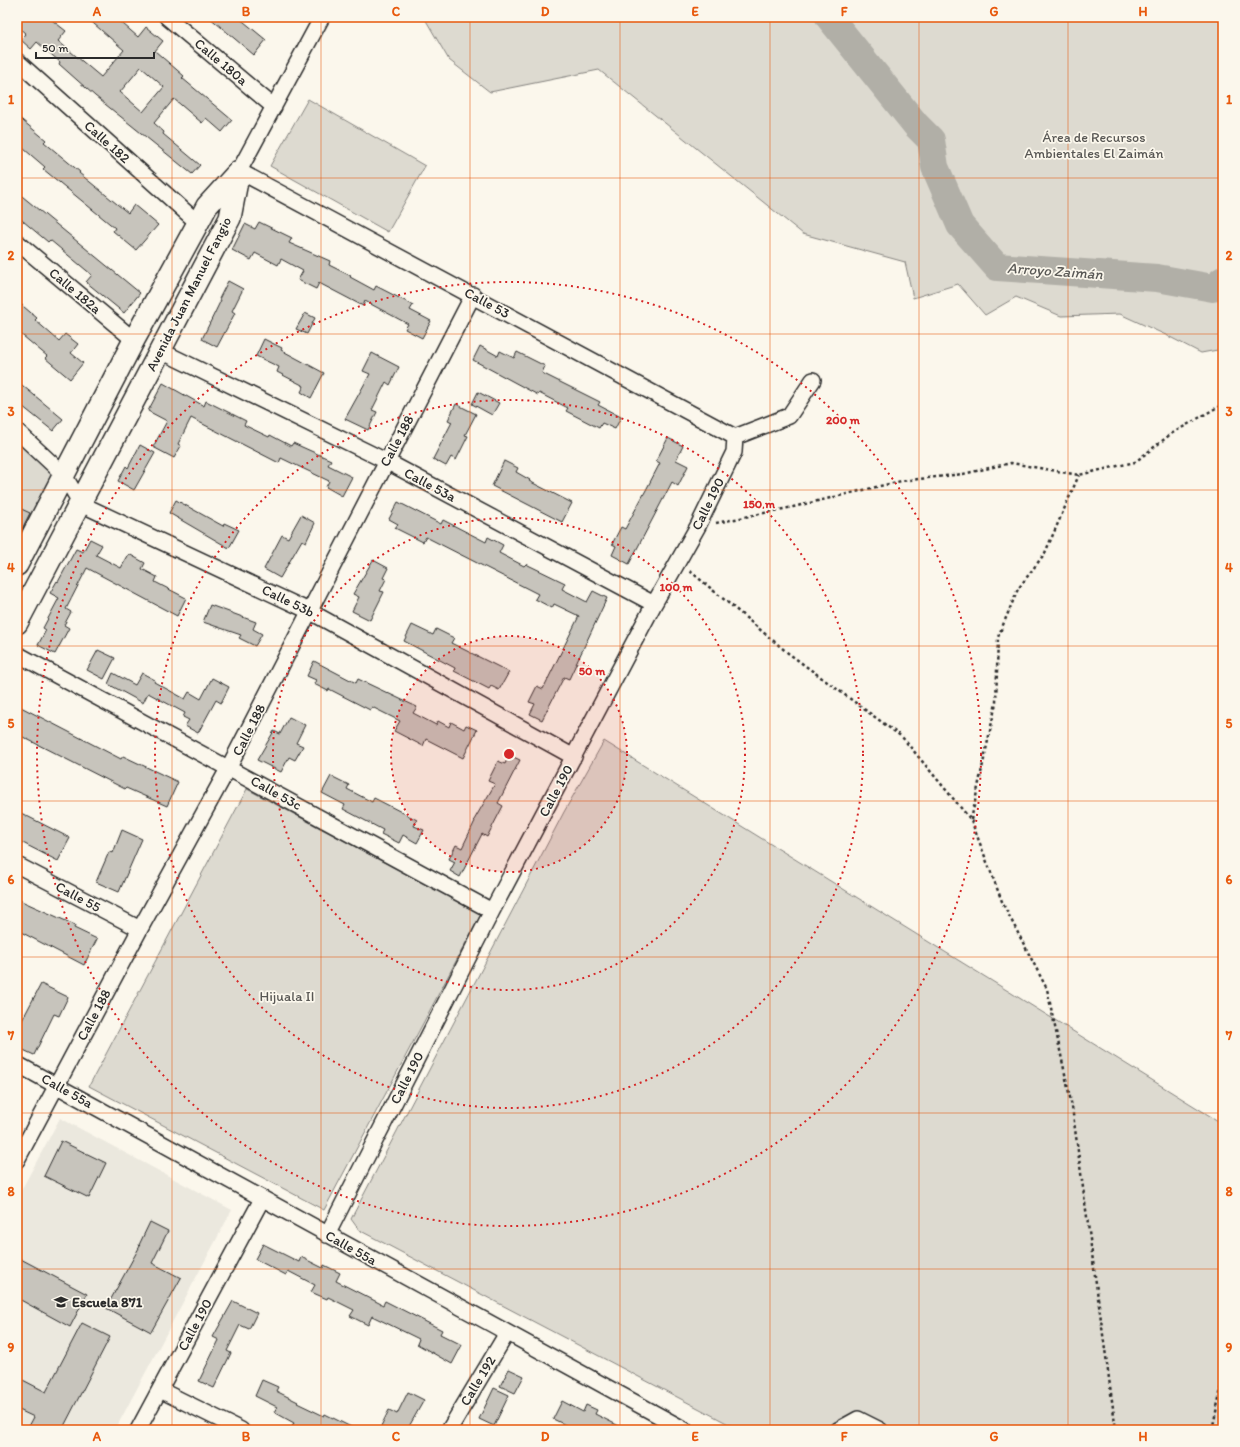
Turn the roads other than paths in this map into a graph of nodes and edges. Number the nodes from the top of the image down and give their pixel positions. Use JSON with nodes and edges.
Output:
{"nodes":[{"id":1,"x":167,"y":17,"type":"edge"},
{"id":2,"x":322,"y":17,"type":"edge"},
{"id":3,"x":17,"y":62,"type":"edge"},
{"id":4,"x":274,"y":107,"type":"junction"},
{"id":5,"x":239,"y":171,"type":"junction"},
{"id":6,"x":198,"y":223,"type":"junction"},
{"id":7,"x":17,"y":242,"type":"edge"},
{"id":8,"x":473,"y":295,"type":"junction"},
{"id":9,"x":134,"y":340,"type":"junction"},
{"id":10,"x":161,"y":351,"type":"junction"},
{"id":11,"x":813,"y":380,"type":"dead end"},
{"id":12,"x":17,"y":431,"type":"edge"},
{"id":13,"x":734,"y":437,"type":"junction"},
{"id":14,"x":386,"y":461,"type":"junction"},
{"id":15,"x":64,"y":475,"type":"junction"},
{"id":16,"x":81,"y":504,"type":"junction"},
{"id":17,"x":17,"y":565,"type":"edge"},
{"id":18,"x":654,"y":604,"type":"junction"},
{"id":19,"x":309,"y":611,"type":"junction"},
{"id":20,"x":17,"y":623,"type":"edge"},
{"id":21,"x":17,"y":654,"type":"edge"},
{"id":22,"x":574,"y":757,"type":"junction"},
{"id":23,"x":229,"y":767,"type":"junction"},
{"id":24,"x":17,"y":865,"type":"edge"},
{"id":25,"x":492,"y":911,"type":"junction"},
{"id":26,"x":140,"y":929,"type":"junction"},
{"id":27,"x":17,"y":1064,"type":"edge"},
{"id":28,"x":57,"y":1085,"type":"junction"},
{"id":29,"x":17,"y":1160,"type":"edge"},
{"id":30,"x":262,"y":1199,"type":"junction"},
{"id":31,"x":327,"y":1235,"type":"junction"},
{"id":32,"x":507,"y":1333,"type":"junction"},
{"id":33,"x":160,"y":1390,"type":"junction"},
{"id":34,"x":138,"y":1430,"type":"edge"},
{"id":35,"x":241,"y":1430,"type":"edge"},
{"id":36,"x":449,"y":1430,"type":"edge"},
{"id":37,"x":685,"y":1430,"type":"edge"},
{"id":38,"x":838,"y":1430,"type":"edge"},
{"id":39,"x":880,"y":1430,"type":"edge"}],
"edges":[{"from":1,"to":4,"type":"street","name":"Calle 180a"},
{"from":2,"to":4,"type":"street"},
{"from":3,"to":6,"type":"street","name":"Calle 182"},
{"from":4,"to":5,"type":"street"},
{"from":5,"to":6,"type":"main road","name":"Avenida Juan Manuel Fangio"},
{"from":5,"to":8,"type":"street","name":"Calle 53"},
{"from":5,"to":10,"type":"main road","name":"Avenida Juan Manuel Fangio"},
{"from":6,"to":9,"type":"main road","name":"Avenida Juan Manuel Fangio"},
{"from":7,"to":9,"type":"street","name":"Calle 182a"},
{"from":8,"to":13,"type":"street","name":"Calle 53"},
{"from":8,"to":14,"type":"street","name":"Calle 188"},
{"from":9,"to":15,"type":"main road","name":"Avenida Juan Manuel Fangio"},
{"from":10,"to":14,"type":"street","name":"Calle 53a"},
{"from":10,"to":16,"type":"main road","name":"Avenida Juan Manuel Fangio"},
{"from":11,"to":13,"type":"street"},
{"from":12,"to":15,"type":"street"},
{"from":13,"to":18,"type":"street","name":"Calle 190"},
{"from":14,"to":18,"type":"street","name":"Calle 53a"},
{"from":14,"to":19,"type":"street","name":"Calle 188"},
{"from":15,"to":16,"type":"street"},
{"from":15,"to":17,"type":"main road","name":"Avenida Juan Manuel Fangio"},
{"from":16,"to":19,"type":"street","name":"Calle 53b"},
{"from":16,"to":20,"type":"main road","name":"Avenida Juan Manuel Fangio"},
{"from":18,"to":22,"type":"street","name":"Calle 190"},
{"from":19,"to":22,"type":"street","name":"Calle 53b"},
{"from":19,"to":23,"type":"street","name":"Calle 188"},
{"from":21,"to":23,"type":"street","name":"Calle 53c"},
{"from":22,"to":25,"type":"street","name":"Calle 190"},
{"from":23,"to":25,"type":"street","name":"Calle 53c"},
{"from":23,"to":26,"type":"street","name":"Calle 188"},
{"from":24,"to":26,"type":"street","name":"Calle 55"},
{"from":25,"to":31,"type":"street","name":"Calle 190"},
{"from":26,"to":28,"type":"street","name":"Calle 188"},
{"from":27,"to":28,"type":"street","name":"Calle 55a"},
{"from":28,"to":29,"type":"street","name":"Calle 188"},
{"from":28,"to":30,"type":"street","name":"Calle 55a"},
{"from":30,"to":31,"type":"street","name":"Calle 55a"},
{"from":30,"to":33,"type":"street","name":"Calle 190"},
{"from":31,"to":32,"type":"street","name":"Calle 55a"},
{"from":32,"to":36,"type":"street","name":"Calle 192"},
{"from":32,"to":37,"type":"street","name":"Calle 55a"},
{"from":33,"to":34,"type":"street","name":"Calle 190"},
{"from":33,"to":35,"type":"street"},
{"from":38,"to":39,"type":"street"}]}
